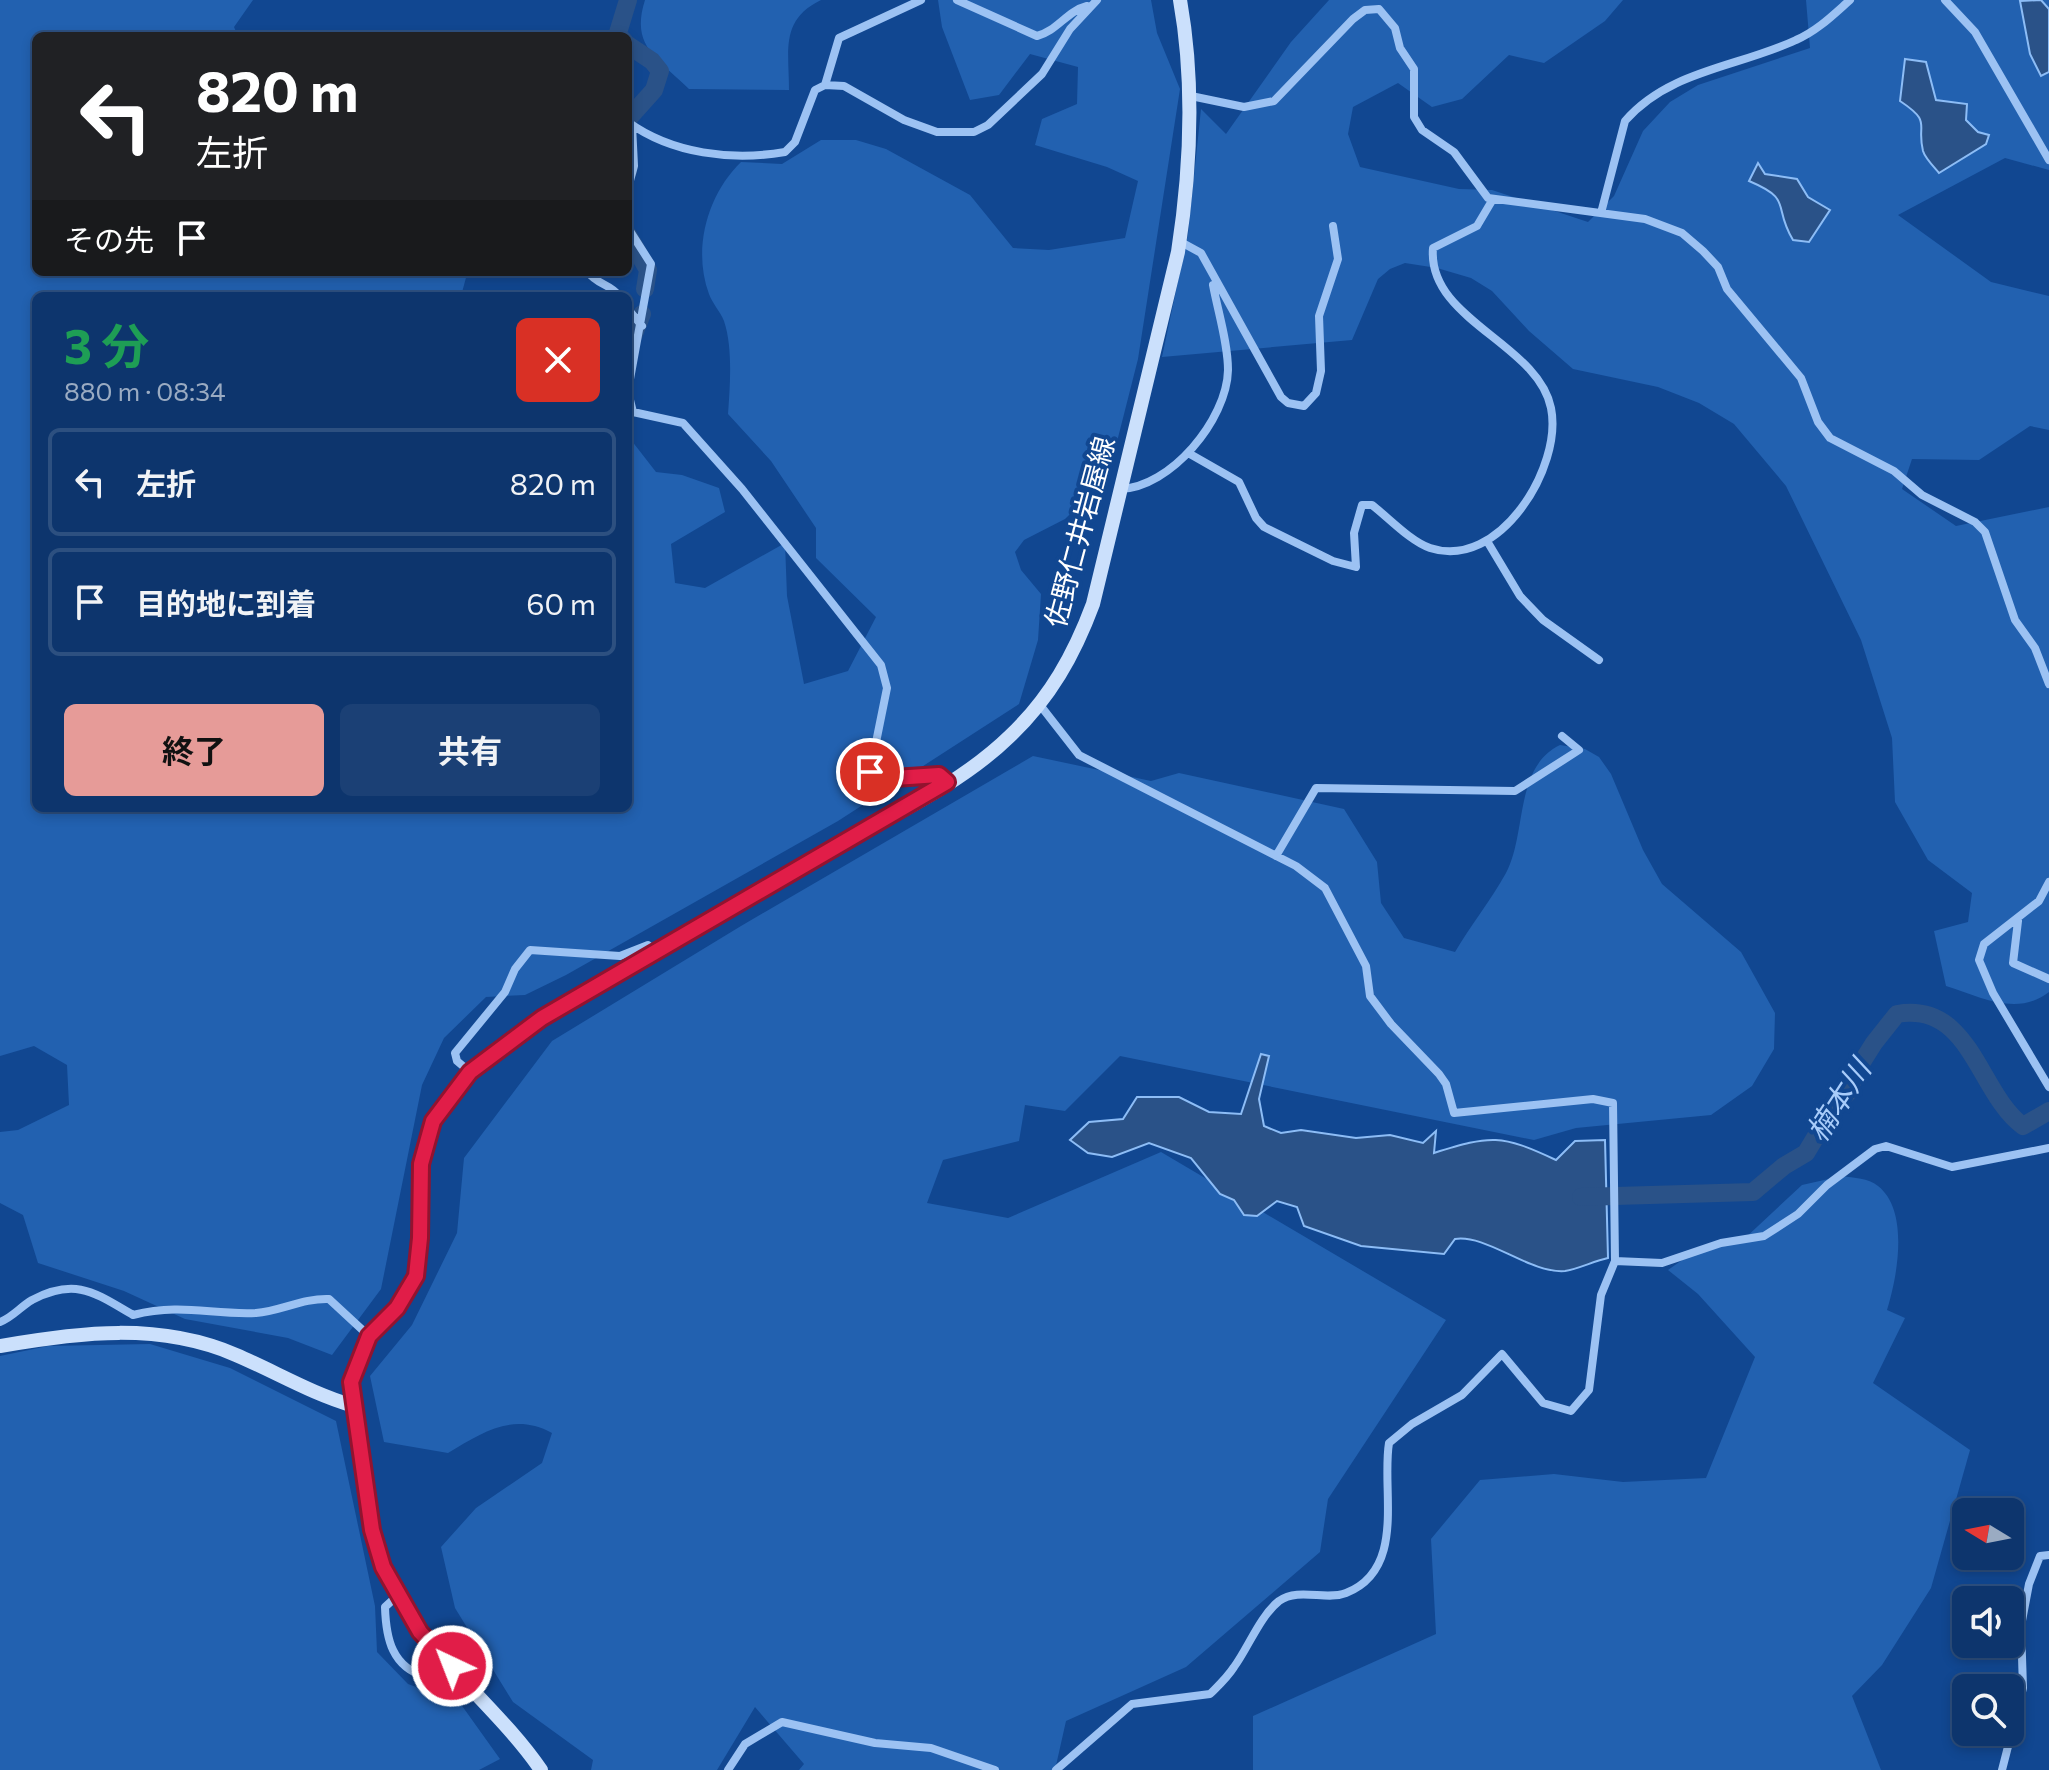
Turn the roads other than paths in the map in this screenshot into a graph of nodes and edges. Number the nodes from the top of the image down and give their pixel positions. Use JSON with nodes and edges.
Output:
{"nodes":[{"id":1,"x":921,"y":0,"type":"edge"},
{"id":2,"x":957,"y":0,"type":"edge"},
{"id":3,"x":1097,"y":0,"type":"edge"},
{"id":4,"x":1180,"y":0,"type":"edge"},
{"id":5,"x":1850,"y":0,"type":"edge"},
{"id":6,"x":1945,"y":0,"type":"edge"},
{"id":7,"x":1088,"y":6,"type":"junction"},
{"id":8,"x":825,"y":85,"type":"junction"},
{"id":9,"x":1191,"y":96,"type":"junction"},
{"id":10,"x":632,"y":125,"type":"edge"},
{"id":11,"x":632,"y":145,"type":"edge"},
{"id":12,"x":2049,"y":160,"type":"edge"},
{"id":13,"x":632,"y":173,"type":"edge"},
{"id":14,"x":1493,"y":199,"type":"junction"},
{"id":15,"x":1601,"y":213,"type":"junction"},
{"id":16,"x":1333,"y":226,"type":"dead end"},
{"id":17,"x":632,"y":234,"type":"edge"},
{"id":18,"x":1179,"y":241,"type":"junction"},
{"id":19,"x":591,"y":276,"type":"edge"},
{"id":20,"x":1211,"y":277,"type":"junction"},
{"id":21,"x":616,"y":292,"type":"edge"},
{"id":22,"x":632,"y":316,"type":"edge"},
{"id":23,"x":642,"y":326,"type":"junction"},
{"id":24,"x":632,"y":372,"type":"edge"},
{"id":25,"x":632,"y":408,"type":"edge"},
{"id":26,"x":1190,"y":454,"type":"junction"},
{"id":27,"x":1120,"y":489,"type":"junction"},
{"id":28,"x":1487,"y":541,"type":"junction"},
{"id":29,"x":1599,"y":660,"type":"dead end"},
{"id":30,"x":2049,"y":684,"type":"edge"},
{"id":31,"x":1040,"y":705,"type":"junction"},
{"id":32,"x":1562,"y":736,"type":"dead end"},
{"id":33,"x":947,"y":782,"type":"junction"},
{"id":34,"x":1276,"y":856,"type":"junction"},
{"id":35,"x":2049,"y":882,"type":"edge"},
{"id":36,"x":2018,"y":921,"type":"junction"},
{"id":37,"x":655,"y":951,"type":"junction"},
{"id":38,"x":2049,"y":979,"type":"edge"},
{"id":39,"x":470,"y":1072,"type":"junction"},
{"id":40,"x":2049,"y":1087,"type":"edge"},
{"id":41,"x":2049,"y":1148,"type":"edge"},
{"id":42,"x":1615,"y":1261,"type":"junction"},
{"id":43,"x":0,"y":1322,"type":"edge"},
{"id":44,"x":369,"y":1336,"type":"junction"},
{"id":45,"x":0,"y":1346,"type":"edge"},
{"id":46,"x":354,"y":1406,"type":"junction"},
{"id":47,"x":2049,"y":1555,"type":"edge"},
{"id":48,"x":397,"y":1596,"type":"junction"},
{"id":49,"x":452,"y":1666,"type":"junction"},
{"id":50,"x":541,"y":1770,"type":"edge"},
{"id":51,"x":728,"y":1770,"type":"edge"},
{"id":52,"x":995,"y":1770,"type":"edge"},
{"id":53,"x":1056,"y":1770,"type":"edge"},
{"id":54,"x":2002,"y":1770,"type":"edge"}],
"edges":[{"from":1,"to":8,"type":"street"},
{"from":2,"to":7,"type":"street"},
{"from":3,"to":7,"type":"street"},
{"from":4,"to":9,"type":"main road","name":"佐野仁井岩屋線"},
{"from":5,"to":15,"type":"street"},
{"from":6,"to":12,"type":"street"},
{"from":7,"to":8,"type":"street"},
{"from":8,"to":10,"type":"street"},
{"from":9,"to":14,"type":"street"},
{"from":9,"to":18,"type":"main road","name":"佐野仁井岩屋線"},
{"from":11,"to":13,"type":"street"},
{"from":14,"to":15,"type":"street"},
{"from":14,"to":28,"type":"street"},
{"from":15,"to":30,"type":"street"},
{"from":16,"to":20,"type":"street"},
{"from":17,"to":23,"type":"street"},
{"from":18,"to":20,"type":"street"},
{"from":18,"to":27,"type":"main road","name":"佐野仁井岩屋線"},
{"from":19,"to":21,"type":"street"},
{"from":20,"to":26,"type":"street"},
{"from":22,"to":23,"type":"street"},
{"from":23,"to":24,"type":"street"},
{"from":25,"to":33,"type":"street"},
{"from":26,"to":27,"type":"street"},
{"from":26,"to":28,"type":"street"},
{"from":27,"to":31,"type":"main road","name":"佐野仁井岩屋線"},
{"from":28,"to":29,"type":"street"},
{"from":31,"to":33,"type":"main road","name":"佐野仁井岩屋線"},
{"from":31,"to":34,"type":"street"},
{"from":32,"to":34,"type":"street"},
{"from":33,"to":37,"type":"main road","name":"佐野仁井岩屋線"},
{"from":34,"to":42,"type":"street"},
{"from":35,"to":36,"type":"street"},
{"from":36,"to":38,"type":"street"},
{"from":36,"to":40,"type":"street"},
{"from":37,"to":39,"type":"main road","name":"佐野仁井岩屋線"},
{"from":37,"to":39,"type":"street"},
{"from":39,"to":44,"type":"main road","name":"佐野仁井岩屋線"},
{"from":41,"to":42,"type":"street"},
{"from":42,"to":53,"type":"street"},
{"from":43,"to":44,"type":"street"},
{"from":44,"to":46,"type":"main road","name":"佐野仁井岩屋線"},
{"from":45,"to":46,"type":"main road"},
{"from":46,"to":48,"type":"main road","name":"佐野仁井岩屋線"},
{"from":47,"to":54,"type":"street"},
{"from":48,"to":49,"type":"main road","name":"佐野仁井岩屋線"},
{"from":48,"to":49,"type":"street"},
{"from":49,"to":50,"type":"main road","name":"佐野仁井岩屋線"},
{"from":51,"to":52,"type":"street"}]}
